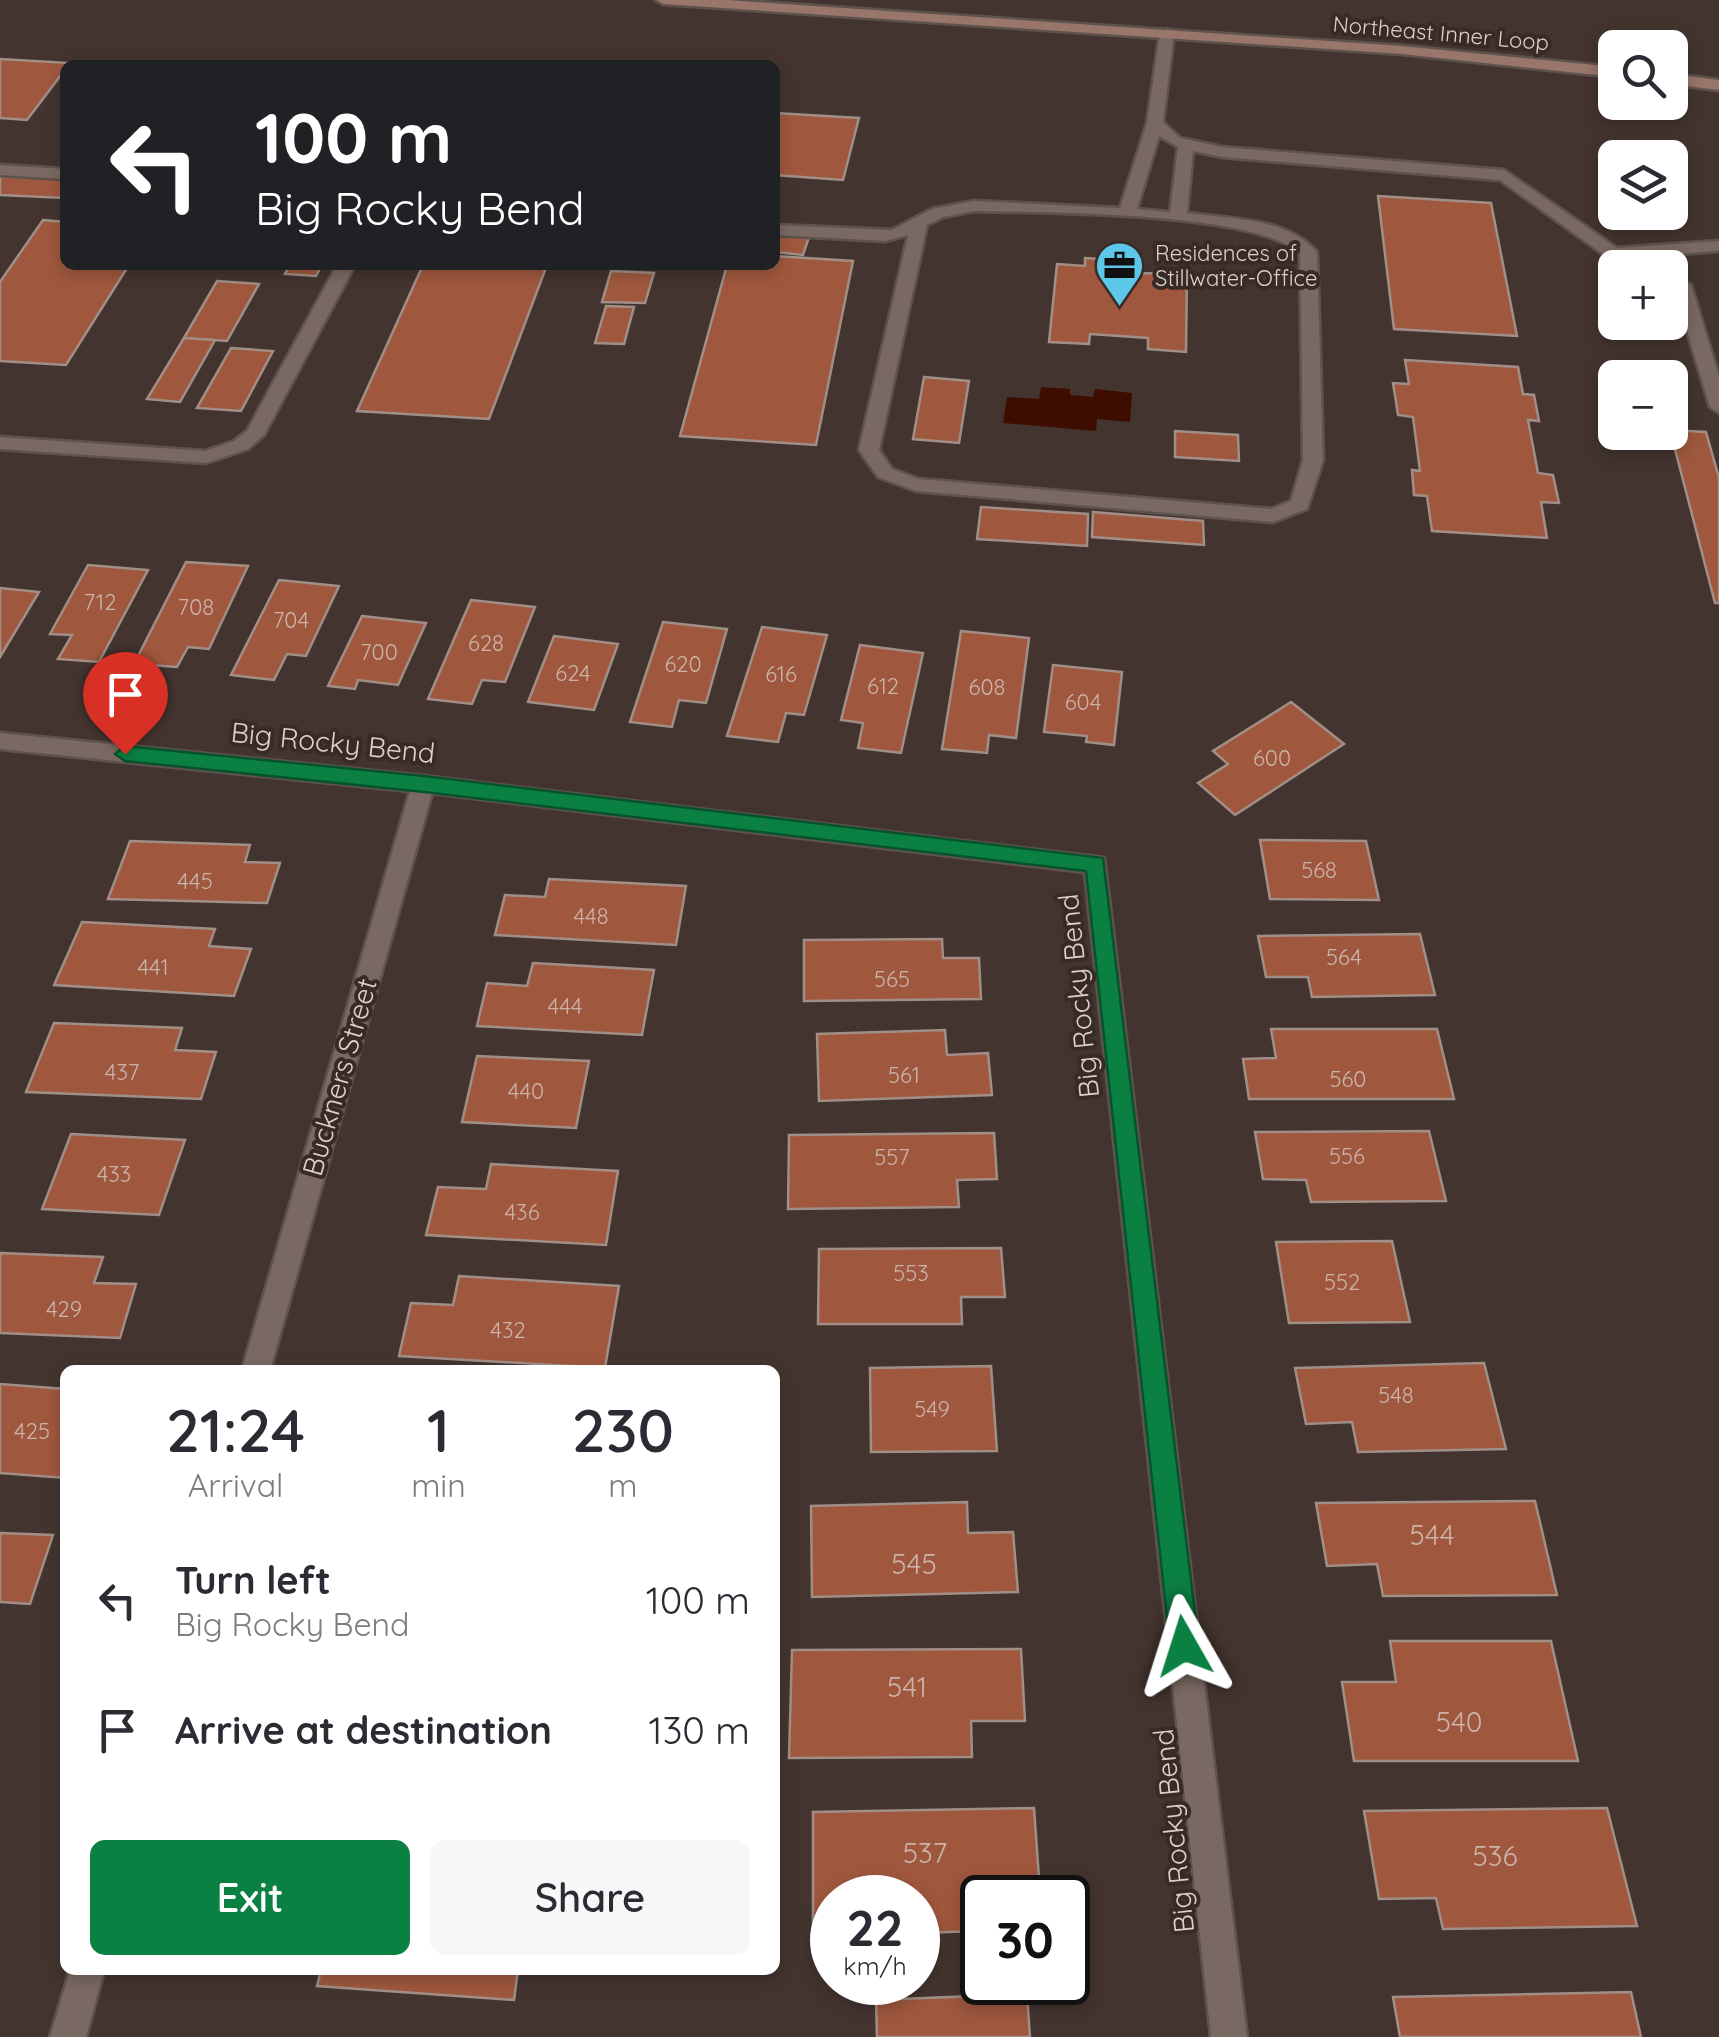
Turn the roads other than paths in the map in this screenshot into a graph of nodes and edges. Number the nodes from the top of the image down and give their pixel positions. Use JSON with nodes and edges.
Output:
{"nodes":[{"id":1,"x":663,"y":0,"type":"edge"},
{"id":2,"x":1167,"y":33,"type":"junction"},
{"id":3,"x":1598,"y":70,"type":"edge"},
{"id":4,"x":1688,"y":81,"type":"edge"},
{"id":5,"x":1719,"y":85,"type":"edge"},
{"id":6,"x":1155,"y":123,"type":"junction"},
{"id":7,"x":1186,"y":145,"type":"junction"},
{"id":8,"x":0,"y":170,"type":"edge"},
{"id":9,"x":60,"y":174,"type":"edge"},
{"id":10,"x":1128,"y":214,"type":"junction"},
{"id":11,"x":1178,"y":217,"type":"junction"},
{"id":12,"x":920,"y":224,"type":"junction"},
{"id":13,"x":780,"y":230,"type":"edge"},
{"id":14,"x":1719,"y":246,"type":"edge"},
{"id":15,"x":1609,"y":250,"type":"edge"},
{"id":16,"x":1658,"y":250,"type":"edge"},
{"id":17,"x":343,"y":270,"type":"edge"},
{"id":18,"x":1688,"y":306,"type":"edge"},
{"id":19,"x":1719,"y":407,"type":"edge"},
{"id":20,"x":0,"y":443,"type":"edge"},
{"id":21,"x":0,"y":741,"type":"edge"},
{"id":22,"x":424,"y":784,"type":"junction"},
{"id":23,"x":257,"y":1365,"type":"edge"},
{"id":24,"x":86,"y":1975,"type":"edge"},
{"id":25,"x":68,"y":2037,"type":"edge"},
{"id":26,"x":1229,"y":2037,"type":"edge"}],
"edges":[{"from":1,"to":2,"type":"main road","name":"Northeast Inner Loop"},
{"from":2,"to":3,"type":"main road","name":"Northeast Inner Loop"},
{"from":2,"to":6,"type":"street"},
{"from":4,"to":5,"type":"main road"},
{"from":6,"to":7,"type":"street"},
{"from":6,"to":10,"type":"street"},
{"from":7,"to":11,"type":"street"},
{"from":7,"to":15,"type":"street"},
{"from":8,"to":9,"type":"street"},
{"from":10,"to":11,"type":"street"},
{"from":10,"to":12,"type":"street"},
{"from":11,"to":12,"type":"street"},
{"from":12,"to":13,"type":"street"},
{"from":14,"to":16,"type":"street"},
{"from":17,"to":20,"type":"street"},
{"from":18,"to":19,"type":"street"},
{"from":21,"to":22,"type":"street","name":"Big Rocky Bend"},
{"from":22,"to":23,"type":"street","name":"Buckners Street"},
{"from":22,"to":26,"type":"street","name":"Big Rocky Bend"},
{"from":24,"to":25,"type":"street"}]}
